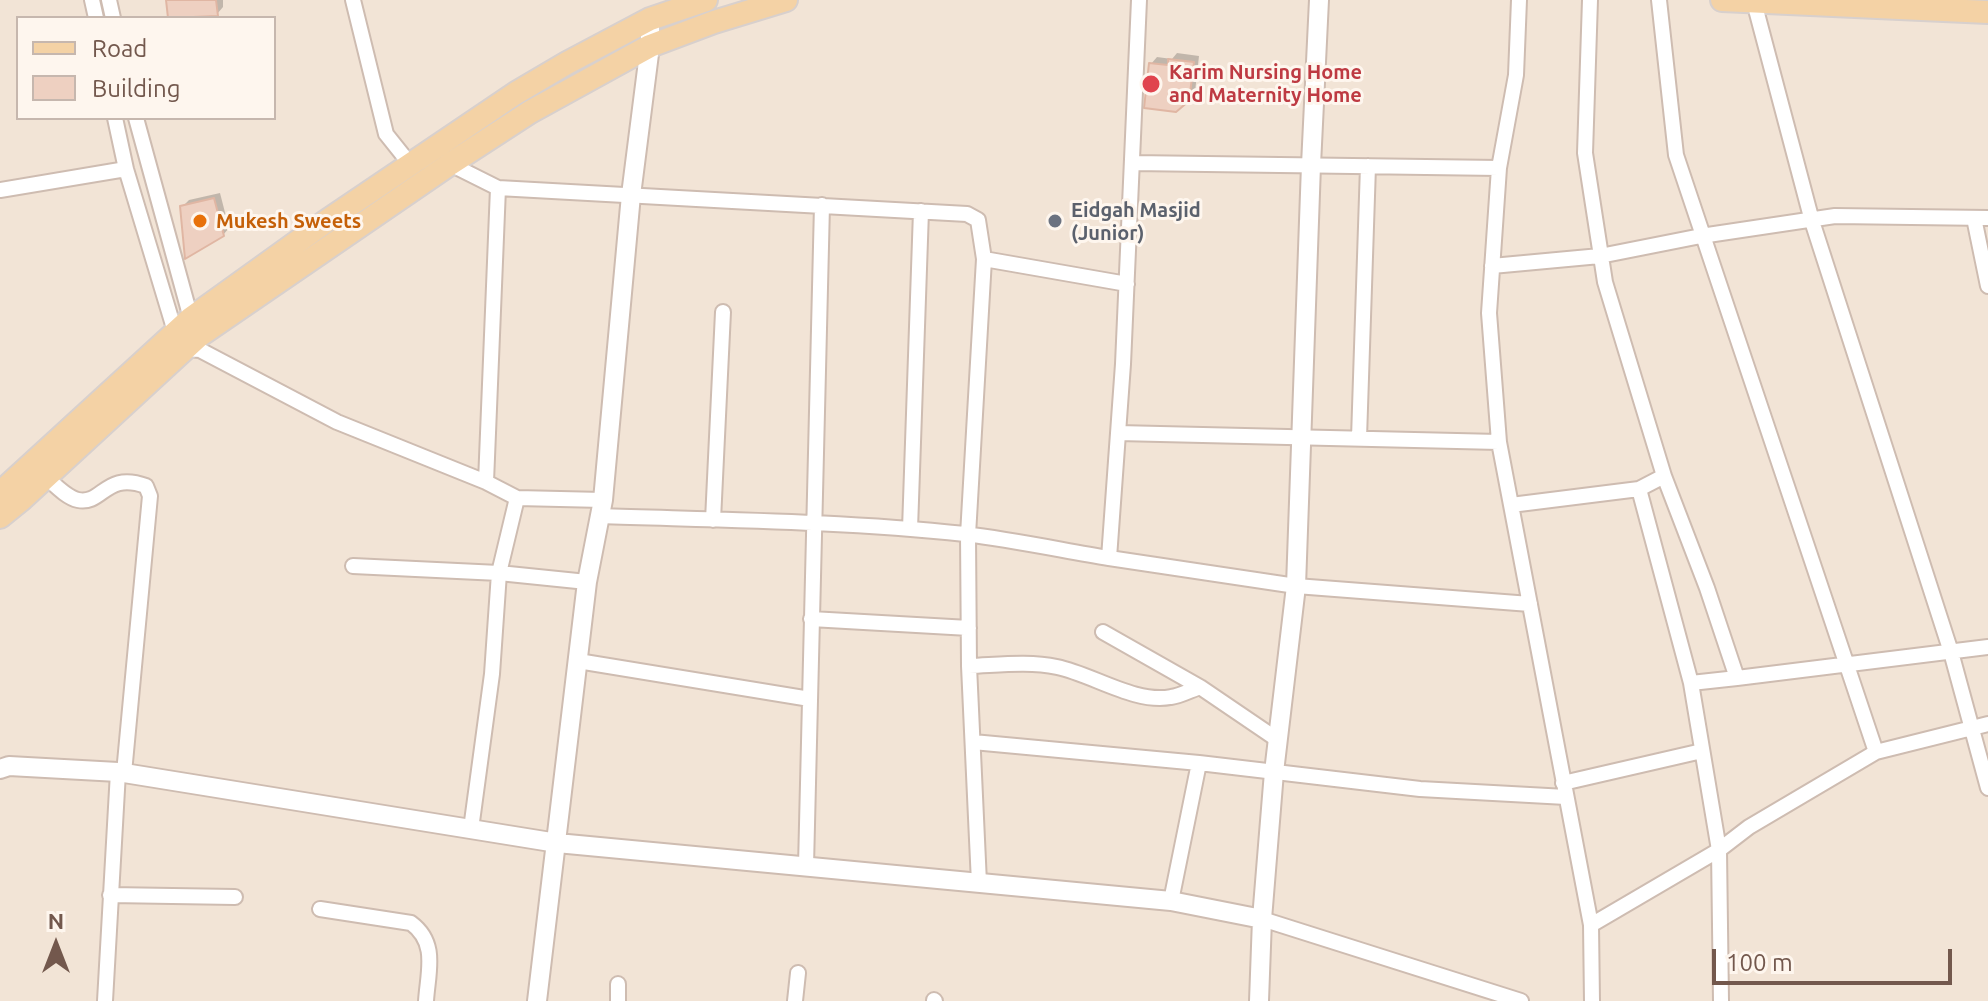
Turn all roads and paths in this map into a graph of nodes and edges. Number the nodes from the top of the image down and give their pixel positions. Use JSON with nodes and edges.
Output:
{"nodes":[{"id":1,"x":353,"y":0,"type":"edge"},
{"id":2,"x":706,"y":0,"type":"edge"},
{"id":3,"x":786,"y":0,"type":"edge"},
{"id":4,"x":1139,"y":0,"type":"edge"},
{"id":5,"x":1319,"y":0,"type":"edge"},
{"id":6,"x":1519,"y":0,"type":"edge"},
{"id":7,"x":1590,"y":0,"type":"edge"},
{"id":8,"x":1659,"y":0,"type":"edge"},
{"id":9,"x":1722,"y":0,"type":"edge"},
{"id":10,"x":1754,"y":2,"type":"edge"},
{"id":11,"x":1809,"y":2,"type":"edge"},
{"id":12,"x":1974,"y":8,"type":"edge"},
{"id":13,"x":650,"y":19,"type":"junction"},
{"id":14,"x":650,"y":46,"type":"junction"},
{"id":15,"x":115,"y":120,"type":"edge"},
{"id":16,"x":136,"y":120,"type":"edge"},
{"id":17,"x":1133,"y":163,"type":"junction"},
{"id":18,"x":410,"y":164,"type":"junction"},
{"id":19,"x":450,"y":164,"type":"junction"},
{"id":20,"x":1311,"y":165,"type":"junction"},
{"id":21,"x":1368,"y":166,"type":"junction"},
{"id":22,"x":1499,"y":168,"type":"junction"},
{"id":23,"x":126,"y":169,"type":"junction"},
{"id":24,"x":498,"y":188,"type":"junction"},
{"id":25,"x":0,"y":190,"type":"edge"},
{"id":26,"x":631,"y":195,"type":"junction"},
{"id":27,"x":822,"y":205,"type":"junction"},
{"id":28,"x":921,"y":211,"type":"junction"},
{"id":29,"x":1981,"y":218,"type":"edge"},
{"id":30,"x":1812,"y":221,"type":"junction"},
{"id":31,"x":1701,"y":236,"type":"junction"},
{"id":32,"x":1600,"y":256,"type":"junction"},
{"id":33,"x":984,"y":259,"type":"junction"},
{"id":34,"x":1492,"y":266,"type":"junction"},
{"id":35,"x":1127,"y":284,"type":"junction"},
{"id":36,"x":1988,"y":286,"type":"edge"},
{"id":37,"x":723,"y":312,"type":"dead end"},
{"id":38,"x":190,"y":338,"type":"junction"},
{"id":39,"x":1118,"y":433,"type":"junction"},
{"id":40,"x":1301,"y":437,"type":"junction"},
{"id":41,"x":1359,"y":438,"type":"junction"},
{"id":42,"x":1499,"y":442,"type":"junction"},
{"id":43,"x":1664,"y":476,"type":"junction"},
{"id":44,"x":46,"y":477,"type":"junction"},
{"id":45,"x":486,"y":482,"type":"junction"},
{"id":46,"x":1639,"y":489,"type":"junction"},
{"id":47,"x":0,"y":493,"type":"edge"},
{"id":48,"x":517,"y":498,"type":"junction"},
{"id":49,"x":1511,"y":505,"type":"junction"},
{"id":50,"x":601,"y":508,"type":"junction"},
{"id":51,"x":0,"y":517,"type":"edge"},
{"id":52,"x":713,"y":520,"type":"junction"},
{"id":53,"x":813,"y":522,"type":"junction"},
{"id":54,"x":910,"y":529,"type":"junction"},
{"id":55,"x":968,"y":535,"type":"junction"},
{"id":56,"x":1109,"y":558,"type":"junction"},
{"id":57,"x":353,"y":566,"type":"dead end"},
{"id":58,"x":499,"y":573,"type":"junction"},
{"id":59,"x":587,"y":582,"type":"junction"},
{"id":60,"x":1296,"y":586,"type":"junction"},
{"id":61,"x":1530,"y":604,"type":"junction"},
{"id":62,"x":811,"y":619,"type":"junction"},
{"id":63,"x":969,"y":628,"type":"junction"},
{"id":64,"x":1103,"y":632,"type":"dead end"},
{"id":65,"x":1988,"y":647,"type":"edge"},
{"id":66,"x":1951,"y":652,"type":"junction"},
{"id":67,"x":578,"y":661,"type":"junction"},
{"id":68,"x":1846,"y":663,"type":"junction"},
{"id":69,"x":969,"y":666,"type":"junction"},
{"id":70,"x":1737,"y":678,"type":"junction"},
{"id":71,"x":1691,"y":683,"type":"junction"},
{"id":72,"x":1200,"y":687,"type":"junction"},
{"id":73,"x":810,"y":699,"type":"junction"},
{"id":74,"x":1988,"y":724,"type":"edge"},
{"id":75,"x":1972,"y":726,"type":"junction"},
{"id":76,"x":1278,"y":740,"type":"junction"},
{"id":77,"x":973,"y":742,"type":"junction"},
{"id":78,"x":1702,"y":751,"type":"junction"},
{"id":79,"x":1876,"y":752,"type":"junction"},
{"id":80,"x":1199,"y":763,"type":"junction"},
{"id":81,"x":3,"y":766,"type":"edge"},
{"id":82,"x":121,"y":772,"type":"junction"},
{"id":83,"x":1274,"y":772,"type":"junction"},
{"id":84,"x":1988,"y":787,"type":"edge"},
{"id":85,"x":1565,"y":790,"type":"junction"},
{"id":86,"x":471,"y":829,"type":"junction"},
{"id":87,"x":557,"y":843,"type":"junction"},
{"id":88,"x":1719,"y":850,"type":"junction"},
{"id":89,"x":806,"y":866,"type":"junction"},
{"id":90,"x":979,"y":883,"type":"junction"},
{"id":91,"x":110,"y":895,"type":"junction"},
{"id":92,"x":235,"y":897,"type":"dead end"},
{"id":93,"x":1171,"y":901,"type":"junction"},
{"id":94,"x":320,"y":909,"type":"dead end"},
{"id":95,"x":1262,"y":919,"type":"junction"},
{"id":96,"x":1591,"y":925,"type":"junction"},
{"id":97,"x":798,"y":973,"type":"dead end"},
{"id":98,"x":618,"y":984,"type":"dead end"},
{"id":99,"x":105,"y":1001,"type":"edge"},
{"id":100,"x":426,"y":1001,"type":"edge"},
{"id":101,"x":537,"y":1001,"type":"edge"},
{"id":102,"x":618,"y":1001,"type":"edge"},
{"id":103,"x":795,"y":1001,"type":"edge"},
{"id":104,"x":1259,"y":1001,"type":"edge"},
{"id":105,"x":1521,"y":1001,"type":"edge"},
{"id":106,"x":1592,"y":1001,"type":"edge"},
{"id":107,"x":1721,"y":1001,"type":"edge"}],
"edges":[{"from":1,"to":18,"type":"street"},
{"from":2,"to":13,"type":"main road"},
{"from":3,"to":14,"type":"main road"},
{"from":4,"to":17,"type":"street"},
{"from":5,"to":20,"type":"street"},
{"from":6,"to":22,"type":"street"},
{"from":7,"to":32,"type":"street"},
{"from":8,"to":31,"type":"street"},
{"from":9,"to":10,"type":"main road"},
{"from":10,"to":11,"type":"main road"},
{"from":10,"to":30,"type":"street"},
{"from":11,"to":12,"type":"main road"},
{"from":13,"to":14,"type":"street"},
{"from":13,"to":18,"type":"main road"},
{"from":14,"to":19,"type":"main road"},
{"from":14,"to":26,"type":"street"},
{"from":15,"to":23,"type":"street"},
{"from":16,"to":38,"type":"street"},
{"from":17,"to":20,"type":"street"},
{"from":17,"to":35,"type":"street"},
{"from":18,"to":38,"type":"main road"},
{"from":19,"to":24,"type":"street"},
{"from":19,"to":38,"type":"main road"},
{"from":20,"to":21,"type":"street"},
{"from":20,"to":40,"type":"street"},
{"from":21,"to":22,"type":"street"},
{"from":21,"to":41,"type":"street"},
{"from":22,"to":34,"type":"street"},
{"from":23,"to":25,"type":"street"},
{"from":23,"to":38,"type":"street"},
{"from":24,"to":26,"type":"street"},
{"from":24,"to":45,"type":"street"},
{"from":26,"to":27,"type":"street"},
{"from":26,"to":50,"type":"street"},
{"from":27,"to":28,"type":"street"},
{"from":27,"to":53,"type":"street"},
{"from":28,"to":33,"type":"street"},
{"from":28,"to":54,"type":"street"},
{"from":29,"to":30,"type":"street"},
{"from":29,"to":36,"type":"street"},
{"from":30,"to":31,"type":"street"},
{"from":30,"to":66,"type":"street"},
{"from":31,"to":32,"type":"street"},
{"from":31,"to":68,"type":"street"},
{"from":32,"to":34,"type":"street"},
{"from":32,"to":43,"type":"street"},
{"from":33,"to":35,"type":"street"},
{"from":33,"to":55,"type":"street"},
{"from":34,"to":42,"type":"street"},
{"from":35,"to":39,"type":"street"},
{"from":37,"to":52,"type":"street"},
{"from":38,"to":44,"type":"main road"},
{"from":38,"to":45,"type":"street"},
{"from":38,"to":47,"type":"main road"},
{"from":39,"to":40,"type":"street"},
{"from":39,"to":56,"type":"street"},
{"from":40,"to":41,"type":"street"},
{"from":40,"to":60,"type":"street"},
{"from":41,"to":42,"type":"street"},
{"from":42,"to":49,"type":"street"},
{"from":43,"to":46,"type":"street"},
{"from":43,"to":70,"type":"street"},
{"from":44,"to":51,"type":"main road"},
{"from":44,"to":82,"type":"street"},
{"from":45,"to":48,"type":"street"},
{"from":46,"to":49,"type":"street"},
{"from":46,"to":71,"type":"street"},
{"from":48,"to":50,"type":"street"},
{"from":48,"to":58,"type":"street"},
{"from":49,"to":61,"type":"street"},
{"from":50,"to":52,"type":"street"},
{"from":50,"to":59,"type":"street"},
{"from":52,"to":53,"type":"street"},
{"from":53,"to":54,"type":"street"},
{"from":53,"to":62,"type":"street"},
{"from":54,"to":55,"type":"street"},
{"from":55,"to":56,"type":"street"},
{"from":55,"to":63,"type":"street"},
{"from":56,"to":60,"type":"street"},
{"from":57,"to":58,"type":"street"},
{"from":58,"to":59,"type":"street"},
{"from":58,"to":86,"type":"street"},
{"from":59,"to":67,"type":"street"},
{"from":60,"to":61,"type":"street"},
{"from":60,"to":76,"type":"street"},
{"from":61,"to":85,"type":"street"},
{"from":62,"to":63,"type":"street"},
{"from":62,"to":73,"type":"street"},
{"from":63,"to":69,"type":"street"},
{"from":64,"to":72,"type":"street"},
{"from":65,"to":66,"type":"street"},
{"from":66,"to":68,"type":"street"},
{"from":66,"to":75,"type":"street"},
{"from":67,"to":73,"type":"street"},
{"from":67,"to":87,"type":"street"},
{"from":68,"to":70,"type":"street"},
{"from":68,"to":79,"type":"street"},
{"from":69,"to":72,"type":"street"},
{"from":69,"to":77,"type":"street"},
{"from":70,"to":71,"type":"street"},
{"from":71,"to":78,"type":"street"},
{"from":72,"to":76,"type":"street"},
{"from":73,"to":89,"type":"street"},
{"from":74,"to":75,"type":"street"},
{"from":75,"to":79,"type":"street"},
{"from":75,"to":84,"type":"street"},
{"from":76,"to":83,"type":"street"},
{"from":77,"to":80,"type":"street"},
{"from":77,"to":90,"type":"street"},
{"from":78,"to":85,"type":"street"},
{"from":78,"to":88,"type":"street"},
{"from":79,"to":88,"type":"street"},
{"from":80,"to":83,"type":"street"},
{"from":80,"to":93,"type":"street"},
{"from":81,"to":82,"type":"street"},
{"from":82,"to":86,"type":"street"},
{"from":82,"to":91,"type":"street"},
{"from":83,"to":85,"type":"street"},
{"from":83,"to":95,"type":"street"},
{"from":85,"to":96,"type":"street"},
{"from":86,"to":87,"type":"street"},
{"from":87,"to":89,"type":"street"},
{"from":87,"to":101,"type":"street"},
{"from":88,"to":96,"type":"street"},
{"from":88,"to":107,"type":"street"},
{"from":89,"to":90,"type":"street"},
{"from":90,"to":93,"type":"street"},
{"from":91,"to":92,"type":"street"},
{"from":91,"to":99,"type":"street"},
{"from":93,"to":95,"type":"street"},
{"from":94,"to":100,"type":"street"},
{"from":95,"to":104,"type":"street"},
{"from":95,"to":105,"type":"street"},
{"from":96,"to":106,"type":"street"},
{"from":97,"to":103,"type":"street"},
{"from":98,"to":102,"type":"street"}]}
